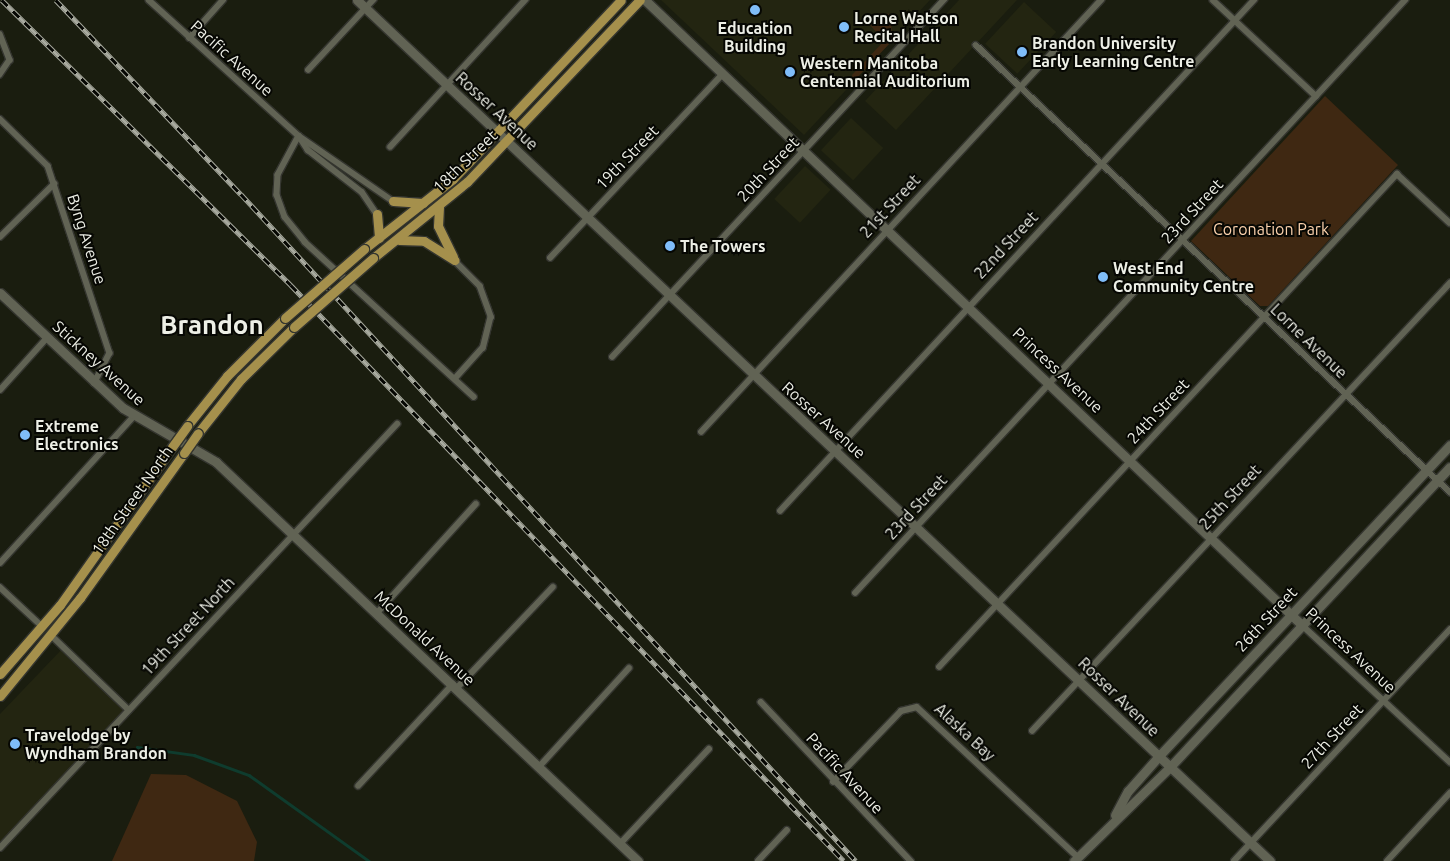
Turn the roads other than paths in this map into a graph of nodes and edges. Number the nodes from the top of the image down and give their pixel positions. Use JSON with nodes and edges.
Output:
{"nodes":[{"id":1,"x":149,"y":0,"type":"edge"},
{"id":2,"x":224,"y":0,"type":"edge"},
{"id":3,"x":357,"y":0,"type":"edge"},
{"id":4,"x":373,"y":0,"type":"edge"},
{"id":5,"x":525,"y":0,"type":"edge"},
{"id":6,"x":621,"y":0,"type":"edge"},
{"id":7,"x":640,"y":0,"type":"edge"},
{"id":8,"x":645,"y":0,"type":"edge"},
{"id":9,"x":944,"y":0,"type":"edge"},
{"id":10,"x":1101,"y":0,"type":"edge"},
{"id":11,"x":1213,"y":0,"type":"edge"},
{"id":12,"x":1254,"y":0,"type":"edge"},
{"id":13,"x":1405,"y":0,"type":"edge"},
{"id":14,"x":366,"y":8,"type":"junction"},
{"id":15,"x":1235,"y":21,"type":"junction"},
{"id":16,"x":0,"y":34,"type":"edge"},
{"id":17,"x":189,"y":38,"type":"junction"},
{"id":18,"x":976,"y":44,"type":"dead end"},
{"id":19,"x":308,"y":70,"type":"dead end"},
{"id":20,"x":723,"y":74,"type":"junction"},
{"id":21,"x":0,"y":75,"type":"edge"},
{"id":22,"x":446,"y":84,"type":"junction"},
{"id":23,"x":1020,"y":86,"type":"junction"},
{"id":24,"x":1316,"y":96,"type":"junction"},
{"id":25,"x":0,"y":119,"type":"edge"},
{"id":26,"x":499,"y":132,"type":"junction"},
{"id":27,"x":298,"y":136,"type":"junction"},
{"id":28,"x":508,"y":141,"type":"junction"},
{"id":29,"x":390,"y":147,"type":"dead end"},
{"id":30,"x":803,"y":151,"type":"junction"},
{"id":31,"x":1102,"y":162,"type":"junction"},
{"id":32,"x":54,"y":184,"type":"junction"},
{"id":33,"x":394,"y":201,"type":"joint"},
{"id":34,"x":425,"y":202,"type":"junction"},
{"id":35,"x":439,"y":207,"type":"junction"},
{"id":36,"x":377,"y":214,"type":"joint"},
{"id":37,"x":586,"y":220,"type":"junction"},
{"id":38,"x":1450,"y":223,"type":"edge"},
{"id":39,"x":887,"y":230,"type":"junction"},
{"id":40,"x":0,"y":237,"type":"edge"},
{"id":41,"x":379,"y":238,"type":"junction"},
{"id":42,"x":396,"y":241,"type":"junction"},
{"id":43,"x":1183,"y":241,"type":"junction"},
{"id":44,"x":550,"y":258,"type":"dead end"},
{"id":45,"x":454,"y":260,"type":"junction"},
{"id":46,"x":1450,"y":283,"type":"edge"},
{"id":47,"x":0,"y":293,"type":"edge"},
{"id":48,"x":668,"y":296,"type":"junction"},
{"id":49,"x":969,"y":306,"type":"junction"},
{"id":50,"x":1264,"y":317,"type":"junction"},
{"id":51,"x":285,"y":318,"type":"joint"},
{"id":52,"x":294,"y":327,"type":"joint"},
{"id":53,"x":47,"y":338,"type":"junction"},
{"id":54,"x":612,"y":357,"type":"dead end"},
{"id":55,"x":752,"y":376,"type":"junction"},
{"id":56,"x":456,"y":378,"type":"junction"},
{"id":57,"x":95,"y":382,"type":"junction"},
{"id":58,"x":1050,"y":382,"type":"junction"},
{"id":59,"x":0,"y":390,"type":"edge"},
{"id":60,"x":1346,"y":395,"type":"junction"},
{"id":61,"x":474,"y":396,"type":"dead end"},
{"id":62,"x":134,"y":416,"type":"junction"},
{"id":63,"x":397,"y":424,"type":"dead end"},
{"id":64,"x":701,"y":432,"type":"dead end"},
{"id":65,"x":187,"y":443,"type":"joint"},
{"id":66,"x":1450,"y":445,"type":"edge"},
{"id":67,"x":836,"y":450,"type":"junction"},
{"id":68,"x":1131,"y":460,"type":"junction"},
{"id":69,"x":1450,"y":467,"type":"edge"},
{"id":70,"x":1427,"y":470,"type":"junction"},
{"id":71,"x":1438,"y":480,"type":"junction"},
{"id":72,"x":1450,"y":492,"type":"edge"},
{"id":73,"x":476,"y":504,"type":"dead end"},
{"id":74,"x":780,"y":511,"type":"dead end"},
{"id":75,"x":917,"y":526,"type":"junction"},
{"id":76,"x":293,"y":534,"type":"junction"},
{"id":77,"x":1210,"y":538,"type":"junction"},
{"id":78,"x":0,"y":564,"type":"edge"},
{"id":79,"x":0,"y":587,"type":"edge"},
{"id":80,"x":553,"y":587,"type":"dead end"},
{"id":81,"x":855,"y":593,"type":"dead end"},
{"id":82,"x":998,"y":603,"type":"junction"},
{"id":83,"x":377,"y":613,"type":"junction"},
{"id":84,"x":1290,"y":614,"type":"junction"},
{"id":85,"x":1302,"y":625,"type":"junction"},
{"id":86,"x":42,"y":626,"type":"junction"},
{"id":87,"x":1450,"y":629,"type":"edge"},
{"id":88,"x":52,"y":635,"type":"junction"},
{"id":89,"x":939,"y":667,"type":"dead end"},
{"id":90,"x":629,"y":668,"type":"dead end"},
{"id":91,"x":0,"y":674,"type":"edge"},
{"id":92,"x":1080,"y":680,"type":"junction"},
{"id":93,"x":455,"y":686,"type":"junction"},
{"id":94,"x":0,"y":696,"type":"edge"},
{"id":95,"x":1384,"y":701,"type":"junction"},
{"id":96,"x":761,"y":702,"type":"dead end"},
{"id":97,"x":129,"y":710,"type":"junction"},
{"id":98,"x":1032,"y":732,"type":"dead end"},
{"id":99,"x":709,"y":749,"type":"dead end"},
{"id":100,"x":1158,"y":756,"type":"junction"},
{"id":101,"x":1450,"y":762,"type":"edge"},
{"id":102,"x":1170,"y":766,"type":"junction"},
{"id":103,"x":538,"y":768,"type":"junction"},
{"id":104,"x":834,"y":782,"type":"junction"},
{"id":105,"x":358,"y":786,"type":"dead end"},
{"id":106,"x":1450,"y":793,"type":"edge"},
{"id":107,"x":1112,"y":820,"type":"junction"},
{"id":108,"x":787,"y":830,"type":"dead end"},
{"id":109,"x":1251,"y":843,"type":"junction"},
{"id":110,"x":620,"y":844,"type":"junction"},
{"id":111,"x":0,"y":848,"type":"edge"},
{"id":112,"x":1076,"y":859,"type":"edge"},
{"id":113,"x":638,"y":861,"type":"edge"},
{"id":114,"x":758,"y":861,"type":"edge"},
{"id":115,"x":911,"y":861,"type":"edge"},
{"id":116,"x":1234,"y":861,"type":"edge"},
{"id":117,"x":1270,"y":861,"type":"edge"},
{"id":118,"x":1387,"y":861,"type":"edge"}],
"edges":[{"from":1,"to":17,"type":"street","name":"Pacific Avenue"},
{"from":2,"to":17,"type":"street"},
{"from":3,"to":14,"type":"street","name":"Rosser Avenue"},
{"from":4,"to":14,"type":"street"},
{"from":5,"to":22,"type":"street"},
{"from":6,"to":26,"type":"main road","name":"18th Street"},
{"from":7,"to":28,"type":"main road","name":"18th Street"},
{"from":8,"to":20,"type":"street","name":"Princess Avenue"},
{"from":9,"to":30,"type":"street","name":"20th Street"},
{"from":10,"to":23,"type":"street","name":"21st Street"},
{"from":11,"to":15,"type":"street"},
{"from":12,"to":15,"type":"street","name":"22nd Street"},
{"from":13,"to":24,"type":"street","name":"23rd Street"},
{"from":14,"to":19,"type":"street"},
{"from":14,"to":22,"type":"street","name":"Rosser Avenue"},
{"from":15,"to":24,"type":"street"},
{"from":15,"to":31,"type":"street","name":"22nd Street"},
{"from":16,"to":21,"type":"street"},
{"from":17,"to":27,"type":"street","name":"Pacific Avenue"},
{"from":18,"to":23,"type":"street","name":"Lorne Avenue"},
{"from":20,"to":30,"type":"street","name":"Princess Avenue"},
{"from":20,"to":37,"type":"street","name":"19th Street"},
{"from":22,"to":26,"type":"street","name":"Rosser Avenue"},
{"from":22,"to":29,"type":"street"},
{"from":23,"to":31,"type":"street","name":"Lorne Avenue"},
{"from":23,"to":39,"type":"street","name":"21st Street"},
{"from":24,"to":43,"type":"street","name":"23rd Street"},
{"from":25,"to":32,"type":"street","name":"Byng Avenue"},
{"from":26,"to":28,"type":"street","name":"Rosser Avenue"},
{"from":26,"to":34,"type":"main road","name":"18th Street"},
{"from":27,"to":33,"type":"street","name":"Pacific Avenue"},
{"from":27,"to":36,"type":"street","name":"Pacific Avenue"},
{"from":27,"to":56,"type":"street"},
{"from":28,"to":35,"type":"main road","name":"18th Street"},
{"from":28,"to":37,"type":"street","name":"Rosser Avenue"},
{"from":30,"to":39,"type":"street","name":"Princess Avenue"},
{"from":30,"to":48,"type":"street","name":"20th Street"},
{"from":31,"to":43,"type":"street","name":"Lorne Avenue"},
{"from":31,"to":49,"type":"street","name":"22nd Street"},
{"from":32,"to":40,"type":"street"},
{"from":32,"to":57,"type":"street","name":"Byng Avenue"},
{"from":33,"to":34,"type":"main road"},
{"from":34,"to":41,"type":"main road","name":"18th Street"},
{"from":35,"to":42,"type":"main road","name":"18th Street"},
{"from":35,"to":45,"type":"main road"},
{"from":36,"to":41,"type":"main road"},
{"from":37,"to":44,"type":"street","name":"19th Street"},
{"from":37,"to":48,"type":"street","name":"Rosser Avenue"},
{"from":38,"to":50,"type":"street","name":"24th Street"},
{"from":39,"to":49,"type":"street","name":"Princess Avenue"},
{"from":39,"to":55,"type":"street","name":"21st Street"},
{"from":41,"to":51,"type":"main road","name":"18th Street","bridge":true},
{"from":42,"to":45,"type":"main road"},
{"from":42,"to":52,"type":"main road","name":"18th Street","bridge":true},
{"from":43,"to":50,"type":"street","name":"Lorne Avenue"},
{"from":43,"to":58,"type":"street","name":"23rd Street"},
{"from":45,"to":56,"type":"street"},
{"from":46,"to":60,"type":"street","name":"25th Street"},
{"from":47,"to":53,"type":"street","name":"Stickney Avenue"},
{"from":48,"to":54,"type":"street","name":"20th Street"},
{"from":48,"to":55,"type":"street","name":"Rosser Avenue"},
{"from":49,"to":58,"type":"street","name":"Princess Avenue"},
{"from":49,"to":67,"type":"street","name":"22nd Street"},
{"from":50,"to":60,"type":"street","name":"Lorne Avenue"},
{"from":50,"to":68,"type":"street","name":"24th Street"},
{"from":51,"to":86,"type":"main road","name":"18th Street North","bridge":true},
{"from":52,"to":88,"type":"main road","name":"18th Street North","bridge":true},
{"from":53,"to":57,"type":"street","name":"Stickney Avenue"},
{"from":53,"to":59,"type":"street"},
{"from":55,"to":64,"type":"street","name":"21st Street"},
{"from":55,"to":67,"type":"street","name":"Rosser Avenue"},
{"from":56,"to":61,"type":"street"},
{"from":57,"to":62,"type":"street","name":"Stickney Avenue"},
{"from":58,"to":68,"type":"street","name":"Princess Avenue"},
{"from":58,"to":75,"type":"street","name":"23rd Street"},
{"from":60,"to":70,"type":"street","name":"Lorne Avenue"},
{"from":60,"to":77,"type":"street","name":"25th Street"},
{"from":62,"to":65,"type":"street","name":"Stickney Avenue"},
{"from":62,"to":78,"type":"street"},
{"from":63,"to":76,"type":"street","name":"19th Street North"},
{"from":65,"to":76,"type":"street","name":"McDonald Avenue"},
{"from":66,"to":70,"type":"street","name":"26th Street"},
{"from":67,"to":74,"type":"street","name":"22nd Street"},
{"from":67,"to":75,"type":"street","name":"Rosser Avenue"},
{"from":68,"to":77,"type":"street","name":"Princess Avenue"},
{"from":68,"to":82,"type":"street","name":"24th Street"},
{"from":69,"to":71,"type":"street","name":"26th Street"},
{"from":70,"to":71,"type":"street","name":"Lorne Avenue"},
{"from":70,"to":84,"type":"street","name":"26th Street"},
{"from":71,"to":72,"type":"street","name":"Lorne Avenue"},
{"from":71,"to":85,"type":"street","name":"26th Street"},
{"from":73,"to":83,"type":"street"},
{"from":75,"to":81,"type":"street","name":"23rd Street"},
{"from":75,"to":82,"type":"street","name":"Rosser Avenue"},
{"from":76,"to":83,"type":"street","name":"McDonald Avenue"},
{"from":76,"to":97,"type":"street","name":"19th Street North"},
{"from":77,"to":84,"type":"street","name":"Princess Avenue"},
{"from":77,"to":92,"type":"street","name":"25th Street"},
{"from":79,"to":86,"type":"street"},
{"from":80,"to":93,"type":"street"},
{"from":82,"to":89,"type":"street","name":"24th Street"},
{"from":82,"to":92,"type":"street","name":"Rosser Avenue"},
{"from":83,"to":93,"type":"street","name":"McDonald Avenue"},
{"from":84,"to":85,"type":"street","name":"Princess Avenue"},
{"from":84,"to":100,"type":"street","name":"26th Street"},
{"from":85,"to":95,"type":"street","name":"Princess Avenue"},
{"from":85,"to":102,"type":"street","name":"26th Street"},
{"from":86,"to":91,"type":"main road","name":"18th Street North"},
{"from":87,"to":95,"type":"street","name":"27th Street"},
{"from":88,"to":94,"type":"main road","name":"18th Street North"},
{"from":88,"to":97,"type":"street"},
{"from":90,"to":103,"type":"street"},
{"from":92,"to":98,"type":"street","name":"25th Street"},
{"from":92,"to":100,"type":"street","name":"Rosser Avenue"},
{"from":93,"to":103,"type":"street","name":"McDonald Avenue"},
{"from":93,"to":105,"type":"street"},
{"from":95,"to":101,"type":"street","name":"Princess Avenue"},
{"from":95,"to":109,"type":"street","name":"27th Street"},
{"from":96,"to":104,"type":"street","name":"Pacific Avenue"},
{"from":97,"to":111,"type":"street","name":"19th Street North"},
{"from":99,"to":110,"type":"street"},
{"from":100,"to":102,"type":"street","name":"Rosser Avenue"},
{"from":100,"to":107,"type":"street","name":"26th Street"},
{"from":102,"to":107,"type":"street","name":"26th Street"},
{"from":102,"to":109,"type":"street","name":"Rosser Avenue"},
{"from":103,"to":110,"type":"street","name":"McDonald Avenue"},
{"from":104,"to":112,"type":"street","name":"Alaska Bay"},
{"from":104,"to":115,"type":"street","name":"Pacific Avenue"},
{"from":106,"to":118,"type":"street"},
{"from":107,"to":112,"type":"street","name":"26th Street"},
{"from":108,"to":114,"type":"street"},
{"from":109,"to":116,"type":"street","name":"27th Street"},
{"from":109,"to":117,"type":"street","name":"Rosser Avenue"},
{"from":110,"to":113,"type":"street","name":"McDonald Avenue"}]}
